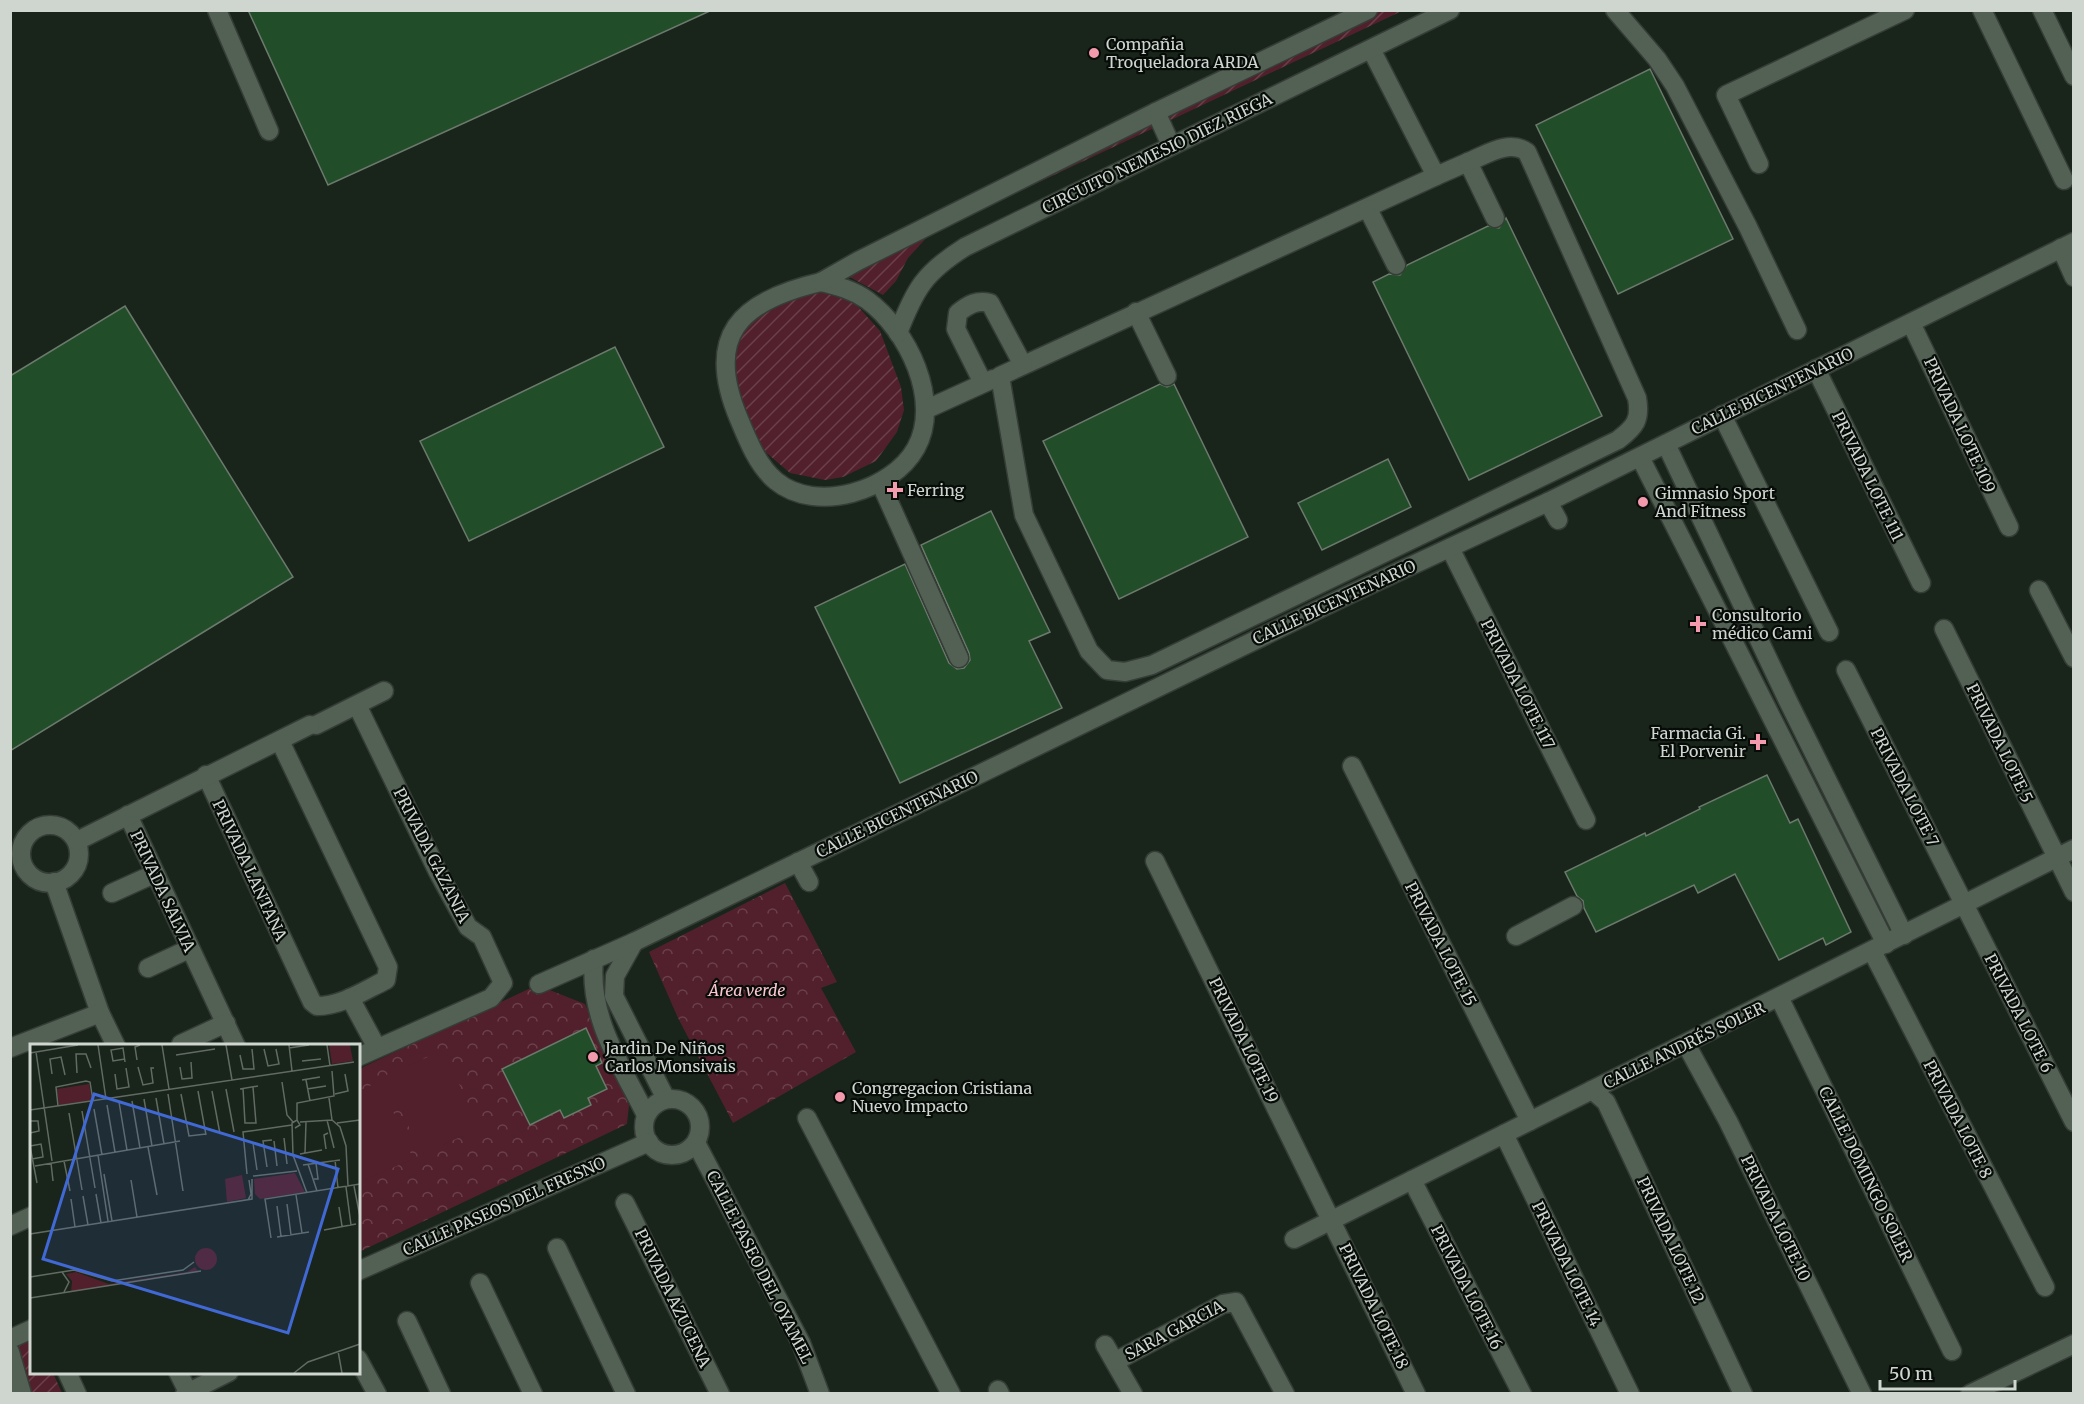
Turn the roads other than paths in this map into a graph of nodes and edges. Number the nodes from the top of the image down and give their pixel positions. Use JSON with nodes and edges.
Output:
{"nodes":[{"id":1,"x":217,"y":10,"type":"edge"},
{"id":2,"x":1368,"y":10,"type":"edge"},
{"id":3,"x":1450,"y":10,"type":"edge"},
{"id":4,"x":1615,"y":10,"type":"edge"},
{"id":5,"x":1905,"y":10,"type":"edge"},
{"id":6,"x":1982,"y":10,"type":"edge"},
{"id":7,"x":2042,"y":10,"type":"edge"},
{"id":8,"x":1372,"y":51,"type":"junction"},
{"id":9,"x":2073,"y":76,"type":"edge"},
{"id":10,"x":1156,"y":112,"type":"junction"},
{"id":11,"x":269,"y":131,"type":"dead end"},
{"id":12,"x":1171,"y":146,"type":"junction"},
{"id":13,"x":1468,"y":162,"type":"junction"},
{"id":14,"x":1759,"y":164,"type":"dead end"},
{"id":15,"x":1436,"y":176,"type":"junction"},
{"id":16,"x":2064,"y":180,"type":"dead end"},
{"id":17,"x":1368,"y":209,"type":"junction"},
{"id":18,"x":1495,"y":218,"type":"dead end"},
{"id":19,"x":2067,"y":245,"type":"edge"},
{"id":20,"x":1396,"y":266,"type":"dead end"},
{"id":21,"x":2073,"y":277,"type":"edge"},
{"id":22,"x":821,"y":282,"type":"junction"},
{"id":23,"x":1136,"y":312,"type":"junction"},
{"id":24,"x":1911,"y":323,"type":"junction"},
{"id":25,"x":1797,"y":330,"type":"dead end"},
{"id":26,"x":898,"y":333,"type":"junction"},
{"id":27,"x":1023,"y":365,"type":"junction"},
{"id":28,"x":1816,"y":369,"type":"junction"},
{"id":29,"x":1167,"y":376,"type":"dead end"},
{"id":30,"x":991,"y":379,"type":"junction"},
{"id":31,"x":927,"y":409,"type":"junction"},
{"id":32,"x":1722,"y":415,"type":"junction"},
{"id":33,"x":1666,"y":444,"type":"junction"},
{"id":34,"x":1640,"y":457,"type":"junction"},
{"id":35,"x":880,"y":482,"type":"junction"},
{"id":36,"x":1548,"y":502,"type":"junction"},
{"id":37,"x":1558,"y":520,"type":"dead end"},
{"id":38,"x":2008,"y":527,"type":"dead end"},
{"id":39,"x":1450,"y":548,"type":"junction"},
{"id":40,"x":1921,"y":583,"type":"dead end"},
{"id":41,"x":2039,"y":590,"type":"dead end"},
{"id":42,"x":1944,"y":629,"type":"dead end"},
{"id":43,"x":1829,"y":632,"type":"dead end"},
{"id":44,"x":959,"y":658,"type":"dead end"},
{"id":45,"x":2073,"y":658,"type":"edge"},
{"id":46,"x":1846,"y":670,"type":"dead end"},
{"id":47,"x":384,"y":691,"type":"dead end"},
{"id":48,"x":1788,"y":701,"type":"junction"},
{"id":49,"x":357,"y":705,"type":"junction"},
{"id":50,"x":1767,"y":714,"type":"junction"},
{"id":51,"x":280,"y":741,"type":"junction"},
{"id":52,"x":1352,"y":766,"type":"dead end"},
{"id":53,"x":206,"y":775,"type":"junction"},
{"id":54,"x":128,"y":815,"type":"junction"},
{"id":55,"x":1586,"y":820,"type":"dead end"},
{"id":56,"x":77,"y":841,"type":"junction"},
{"id":57,"x":2073,"y":849,"type":"edge"},
{"id":58,"x":2056,"y":858,"type":"junction"},
{"id":59,"x":1155,"y":861,"type":"dead end"},
{"id":60,"x":798,"y":862,"type":"junction"},
{"id":61,"x":154,"y":874,"type":"junction"},
{"id":62,"x":54,"y":882,"type":"junction"},
{"id":63,"x":809,"y":882,"type":"dead end"},
{"id":64,"x":2073,"y":892,"type":"edge"},
{"id":65,"x":112,"y":893,"type":"dead end"},
{"id":66,"x":1965,"y":905,"type":"junction"},
{"id":67,"x":1573,"y":906,"type":"dead end"},
{"id":68,"x":1904,"y":935,"type":"junction"},
{"id":69,"x":1516,"y":936,"type":"dead end"},
{"id":70,"x":634,"y":942,"type":"junction"},
{"id":71,"x":1879,"y":948,"type":"junction"},
{"id":72,"x":189,"y":949,"type":"junction"},
{"id":73,"x":594,"y":959,"type":"junction"},
{"id":74,"x":148,"y":968,"type":"dead end"},
{"id":75,"x":539,"y":984,"type":"dead end"},
{"id":76,"x":1779,"y":997,"type":"junction"},
{"id":77,"x":350,"y":998,"type":"junction"},
{"id":78,"x":100,"y":1013,"type":"junction"},
{"id":79,"x":226,"y":1023,"type":"junction"},
{"id":80,"x":115,"y":1044,"type":"edge"},
{"id":81,"x":181,"y":1044,"type":"edge"},
{"id":82,"x":235,"y":1044,"type":"edge"},
{"id":83,"x":1686,"y":1044,"type":"junction"},
{"id":84,"x":10,"y":1048,"type":"edge"},
{"id":85,"x":377,"y":1048,"type":"junction"},
{"id":86,"x":360,"y":1056,"type":"edge"},
{"id":87,"x":1592,"y":1090,"type":"junction"},
{"id":88,"x":666,"y":1100,"type":"junction"},
{"id":89,"x":646,"y":1115,"type":"junction"},
{"id":90,"x":807,"y":1118,"type":"dead end"},
{"id":91,"x":1530,"y":1121,"type":"junction"},
{"id":92,"x":2073,"y":1122,"type":"edge"},
{"id":93,"x":1504,"y":1134,"type":"junction"},
{"id":94,"x":649,"y":1142,"type":"junction"},
{"id":95,"x":696,"y":1143,"type":"junction"},
{"id":96,"x":1412,"y":1180,"type":"junction"},
{"id":97,"x":625,"y":1203,"type":"dead end"},
{"id":98,"x":30,"y":1217,"type":"edge"},
{"id":99,"x":1333,"y":1218,"type":"junction"},
{"id":100,"x":10,"y":1226,"type":"edge"},
{"id":101,"x":1294,"y":1239,"type":"dead end"},
{"id":102,"x":557,"y":1248,"type":"dead end"},
{"id":103,"x":360,"y":1270,"type":"edge"},
{"id":104,"x":480,"y":1283,"type":"dead end"},
{"id":105,"x":2044,"y":1287,"type":"dead end"},
{"id":106,"x":407,"y":1321,"type":"dead end"},
{"id":107,"x":30,"y":1330,"type":"edge"},
{"id":108,"x":10,"y":1340,"type":"edge"},
{"id":109,"x":1105,"y":1345,"type":"dead end"},
{"id":110,"x":2073,"y":1345,"type":"edge"},
{"id":111,"x":1952,"y":1351,"type":"dead end"},
{"id":112,"x":10,"y":1352,"type":"edge"},
{"id":113,"x":1116,"y":1360,"type":"junction"},
{"id":114,"x":360,"y":1363,"type":"edge"},
{"id":115,"x":69,"y":1374,"type":"edge"},
{"id":116,"x":179,"y":1374,"type":"edge"},
{"id":117,"x":225,"y":1374,"type":"edge"},
{"id":118,"x":186,"y":1393,"type":"edge"},
{"id":119,"x":1973,"y":1393,"type":"edge"},
{"id":120,"x":22,"y":1394,"type":"edge"},
{"id":121,"x":77,"y":1394,"type":"edge"},
{"id":122,"x":377,"y":1394,"type":"edge"},
{"id":123,"x":441,"y":1394,"type":"edge"},
{"id":124,"x":533,"y":1394,"type":"edge"},
{"id":125,"x":626,"y":1394,"type":"edge"},
{"id":126,"x":720,"y":1394,"type":"edge"},
{"id":127,"x":820,"y":1394,"type":"edge"},
{"id":128,"x":951,"y":1394,"type":"edge"},
{"id":129,"x":1133,"y":1394,"type":"edge"},
{"id":130,"x":1286,"y":1394,"type":"edge"},
{"id":131,"x":1416,"y":1394,"type":"edge"},
{"id":132,"x":1522,"y":1394,"type":"edge"},
{"id":133,"x":1630,"y":1394,"type":"edge"},
{"id":134,"x":1743,"y":1394,"type":"edge"},
{"id":135,"x":1862,"y":1394,"type":"edge"}],
"edges":[{"from":1,"to":11,"type":"street"},
{"from":2,"to":10,"type":"street"},
{"from":3,"to":8,"type":"street","name":"CIRCUITO NEMESIO DIEZ RIEGA"},
{"from":4,"to":25,"type":"street"},
{"from":5,"to":14,"type":"street"},
{"from":6,"to":16,"type":"street"},
{"from":7,"to":9,"type":"street"},
{"from":8,"to":12,"type":"street","name":"CIRCUITO NEMESIO DIEZ RIEGA"},
{"from":8,"to":15,"type":"street"},
{"from":10,"to":12,"type":"street"},
{"from":10,"to":22,"type":"street"},
{"from":12,"to":26,"type":"street","name":"CIRCUITO NEMESIO DIEZ RIEGA"},
{"from":13,"to":15,"type":"street"},
{"from":13,"to":18,"type":"street"},
{"from":13,"to":30,"type":"street"},
{"from":15,"to":17,"type":"street"},
{"from":17,"to":20,"type":"street"},
{"from":17,"to":23,"type":"street"},
{"from":19,"to":21,"type":"street"},
{"from":19,"to":24,"type":"street","name":"CALLE BICENTENARIO"},
{"from":22,"to":26,"type":"street"},
{"from":22,"to":35,"type":"street"},
{"from":23,"to":27,"type":"street"},
{"from":23,"to":29,"type":"street"},
{"from":24,"to":28,"type":"street","name":"CALLE BICENTENARIO"},
{"from":24,"to":38,"type":"street","name":"PRIVADA LOTE 109"},
{"from":26,"to":31,"type":"street"},
{"from":27,"to":30,"type":"street"},
{"from":27,"to":30,"type":"street"},
{"from":28,"to":32,"type":"street","name":"CALLE BICENTENARIO"},
{"from":28,"to":40,"type":"street","name":"PRIVADA LOTE 111"},
{"from":30,"to":31,"type":"street"},
{"from":31,"to":35,"type":"street"},
{"from":32,"to":33,"type":"street","name":"CALLE BICENTENARIO"},
{"from":32,"to":43,"type":"street"},
{"from":33,"to":34,"type":"street","name":"CALLE BICENTENARIO"},
{"from":33,"to":48,"type":"street"},
{"from":34,"to":36,"type":"street","name":"CALLE BICENTENARIO"},
{"from":34,"to":50,"type":"street","name":"PRIVADA LOTE 8"},
{"from":35,"to":44,"type":"street"},
{"from":36,"to":37,"type":"street"},
{"from":36,"to":39,"type":"street","name":"CALLE BICENTENARIO"},
{"from":39,"to":55,"type":"street","name":"PRIVADA LOTE 117"},
{"from":39,"to":60,"type":"street","name":"CALLE BICENTENARIO"},
{"from":41,"to":45,"type":"street"},
{"from":42,"to":58,"type":"street","name":"PRIVADA LOTE 5"},
{"from":46,"to":66,"type":"street","name":"PRIVADA LOTE 7"},
{"from":47,"to":49,"type":"street"},
{"from":48,"to":50,"type":"street"},
{"from":48,"to":68,"type":"street"},
{"from":49,"to":51,"type":"street"},
{"from":49,"to":85,"type":"street","name":"PRIVADA GAZANIA"},
{"from":50,"to":71,"type":"street","name":"PRIVADA LOTE 8"},
{"from":51,"to":53,"type":"street"},
{"from":51,"to":77,"type":"street","name":"PRIVADA LANTANA"},
{"from":52,"to":91,"type":"street","name":"PRIVADA LOTE 15"},
{"from":53,"to":54,"type":"street","name":"PRIVADA SALVIA"},
{"from":53,"to":77,"type":"street","name":"PRIVADA LANTANA"},
{"from":54,"to":56,"type":"street"},
{"from":54,"to":61,"type":"street","name":"PRIVADA SALVIA"},
{"from":56,"to":62,"type":"street"},
{"from":56,"to":62,"type":"street"},
{"from":57,"to":58,"type":"street","name":"CALLE ANDRÉS SOLER"},
{"from":58,"to":64,"type":"street","name":"PRIVADA LOTE 5"},
{"from":58,"to":66,"type":"street","name":"CALLE ANDRÉS SOLER"},
{"from":59,"to":99,"type":"street","name":"PRIVADA LOTE 19"},
{"from":60,"to":63,"type":"street"},
{"from":60,"to":70,"type":"street","name":"CALLE BICENTENARIO"},
{"from":61,"to":65,"type":"street"},
{"from":61,"to":72,"type":"street","name":"PRIVADA SALVIA"},
{"from":62,"to":78,"type":"street"},
{"from":66,"to":68,"type":"street","name":"CALLE ANDRÉS SOLER"},
{"from":66,"to":92,"type":"street","name":"PRIVADA LOTE 6"},
{"from":67,"to":69,"type":"street"},
{"from":68,"to":71,"type":"street","name":"CALLE ANDRÉS SOLER"},
{"from":70,"to":73,"type":"street","name":"CALLE BICENTENARIO"},
{"from":70,"to":88,"type":"street"},
{"from":71,"to":76,"type":"street","name":"CALLE ANDRÉS SOLER"},
{"from":71,"to":105,"type":"street","name":"PRIVADA LOTE 8"},
{"from":72,"to":74,"type":"street"},
{"from":72,"to":79,"type":"street","name":"PRIVADA SALVIA"},
{"from":73,"to":75,"type":"street","name":"CALLE BICENTENARIO"},
{"from":73,"to":89,"type":"street"},
{"from":76,"to":83,"type":"street","name":"CALLE ANDRÉS SOLER"},
{"from":76,"to":111,"type":"street","name":"CALLE DOMINGO SOLER"},
{"from":77,"to":85,"type":"street"},
{"from":78,"to":80,"type":"street"},
{"from":78,"to":84,"type":"street"},
{"from":79,"to":81,"type":"street"},
{"from":79,"to":82,"type":"street","name":"PRIVADA SALVIA"},
{"from":83,"to":87,"type":"street","name":"CALLE ANDRÉS SOLER"},
{"from":83,"to":135,"type":"street","name":"PRIVADA LOTE 10"},
{"from":85,"to":86,"type":"street"},
{"from":87,"to":91,"type":"street","name":"CALLE ANDRÉS SOLER"},
{"from":87,"to":134,"type":"street","name":"PRIVADA LOTE 12"},
{"from":88,"to":89,"type":"street"},
{"from":88,"to":95,"type":"street"},
{"from":89,"to":94,"type":"street"},
{"from":90,"to":128,"type":"street"},
{"from":91,"to":93,"type":"street","name":"CALLE ANDRÉS SOLER"},
{"from":93,"to":96,"type":"street","name":"CALLE ANDRÉS SOLER"},
{"from":93,"to":133,"type":"street","name":"PRIVADA LOTE 14"},
{"from":94,"to":95,"type":"street"},
{"from":94,"to":103,"type":"street","name":"CALLE PASEOS DEL FRESNO"},
{"from":95,"to":127,"type":"street","name":"CALLE PASEO DEL OYAMEL"},
{"from":96,"to":99,"type":"street","name":"CALLE ANDRÉS SOLER"},
{"from":96,"to":132,"type":"street","name":"PRIVADA LOTE 16"},
{"from":97,"to":126,"type":"street","name":"PRIVADA AZUCENA"},
{"from":98,"to":100,"type":"street"},
{"from":99,"to":101,"type":"street","name":"CALLE ANDRÉS SOLER"},
{"from":99,"to":131,"type":"street","name":"PRIVADA LOTE 18"},
{"from":102,"to":125,"type":"street"},
{"from":104,"to":124,"type":"street"},
{"from":106,"to":123,"type":"street"},
{"from":107,"to":108,"type":"street"},
{"from":109,"to":113,"type":"street","name":"SARA GARCIA"},
{"from":110,"to":119,"type":"street"},
{"from":112,"to":120,"type":"street"},
{"from":113,"to":129,"type":"street","name":"SARA GARCIA"},
{"from":113,"to":130,"type":"street","name":"SARA GARCIA"},
{"from":114,"to":122,"type":"street"},
{"from":115,"to":121,"type":"street"},
{"from":116,"to":118,"type":"street"},
{"from":117,"to":118,"type":"street"}]}
